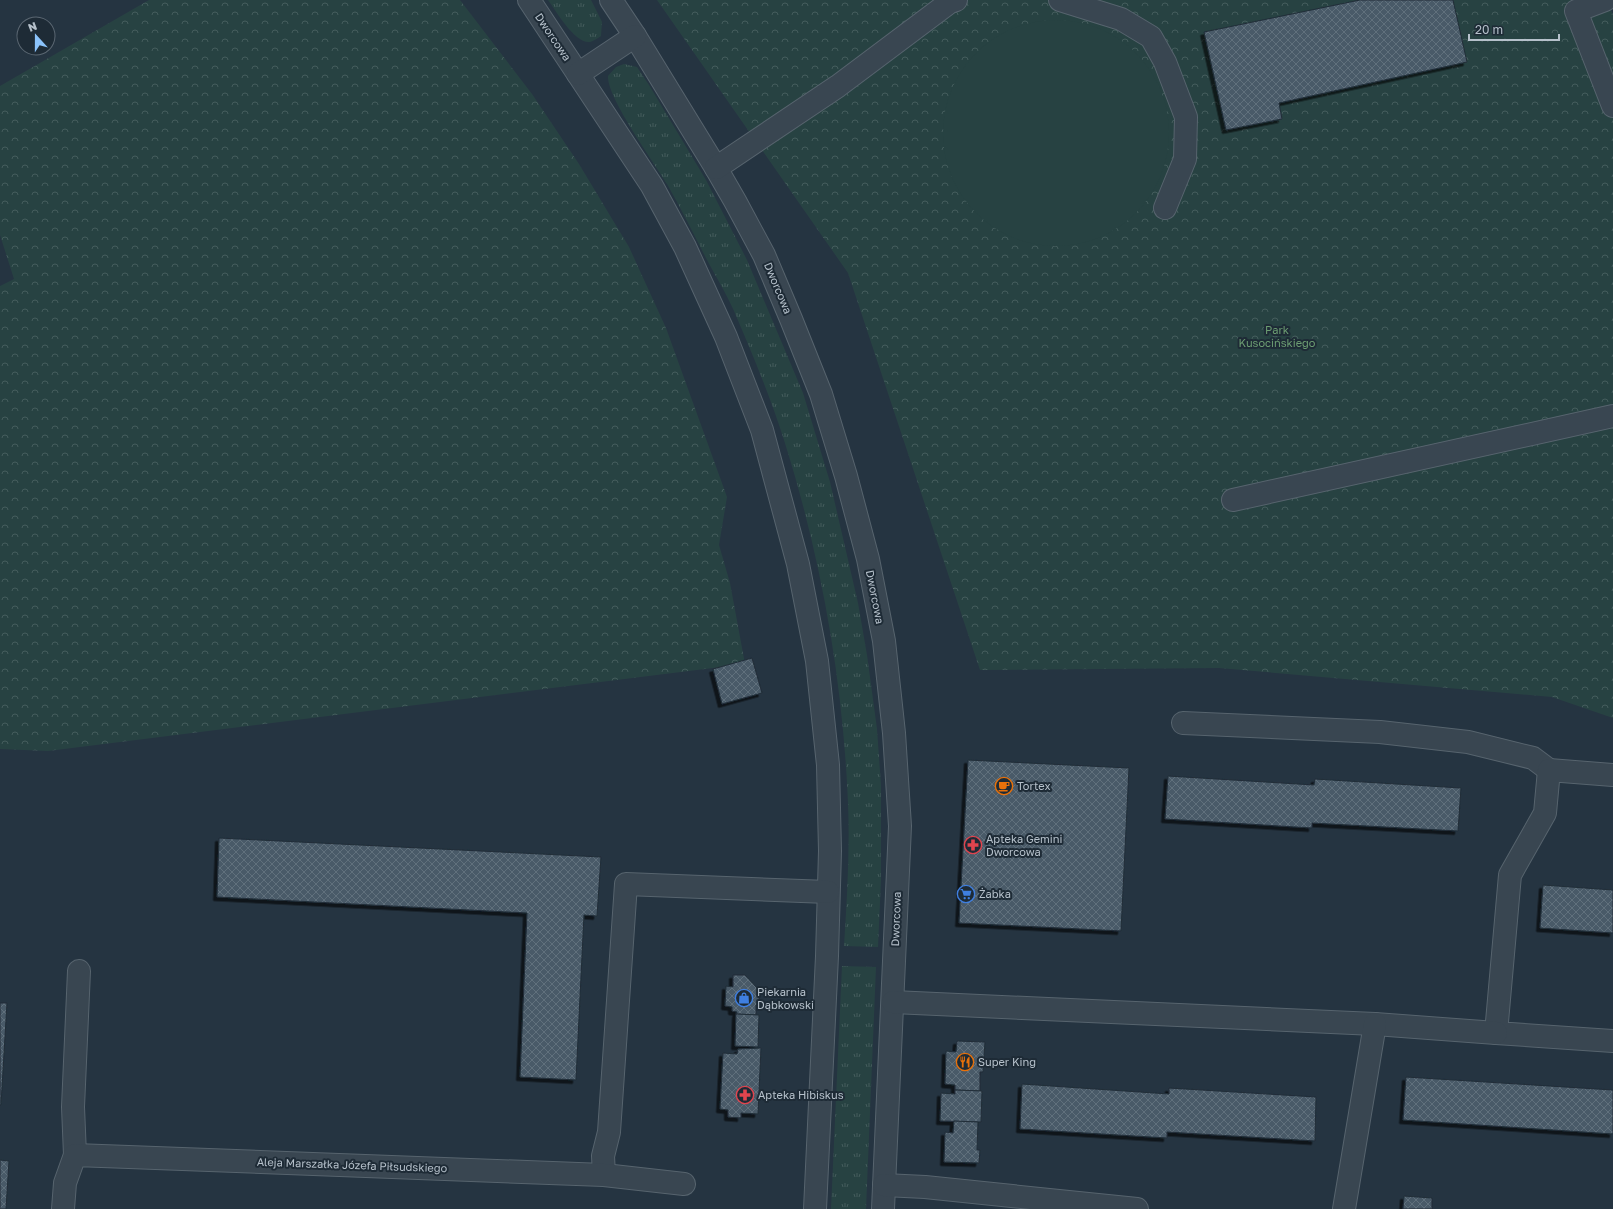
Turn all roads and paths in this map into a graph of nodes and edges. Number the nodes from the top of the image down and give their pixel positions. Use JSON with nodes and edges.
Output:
{"nodes":[{"id":1,"x":529,"y":0,"type":"edge"},
{"id":2,"x":611,"y":0,"type":"edge"},
{"id":3,"x":956,"y":0,"type":"edge"},
{"id":4,"x":1060,"y":0,"type":"edge"},
{"id":5,"x":1605,"y":0,"type":"edge"},
{"id":6,"x":635,"y":36,"type":"junction"},
{"id":7,"x":578,"y":74,"type":"junction"},
{"id":8,"x":1613,"y":106,"type":"edge"},
{"id":9,"x":716,"y":168,"type":"junction"},
{"id":10,"x":1165,"y":208,"type":"dead end"},
{"id":11,"x":1613,"y":416,"type":"edge"},
{"id":12,"x":1233,"y":500,"type":"dead end"},
{"id":13,"x":1183,"y":723,"type":"dead end"},
{"id":14,"x":1549,"y":770,"type":"junction"},
{"id":15,"x":1613,"y":775,"type":"edge"},
{"id":16,"x":828,"y":892,"type":"junction"},
{"id":17,"x":79,"y":971,"type":"dead end"},
{"id":18,"x":893,"y":1002,"type":"junction"},
{"id":19,"x":1375,"y":1024,"type":"junction"},
{"id":20,"x":1496,"y":1033,"type":"junction"},
{"id":21,"x":1613,"y":1041,"type":"edge"},
{"id":22,"x":75,"y":1155,"type":"junction"},
{"id":23,"x":604,"y":1175,"type":"junction"},
{"id":24,"x":684,"y":1184,"type":"dead end"},
{"id":25,"x":884,"y":1185,"type":"junction"},
{"id":26,"x":63,"y":1209,"type":"edge"},
{"id":27,"x":815,"y":1209,"type":"edge"},
{"id":28,"x":883,"y":1209,"type":"edge"},
{"id":29,"x":1137,"y":1209,"type":"edge"},
{"id":30,"x":1344,"y":1209,"type":"edge"}],
"edges":[{"from":1,"to":7,"type":"street","name":"Dworcowa"},
{"from":2,"to":6,"type":"street","name":"Dworcowa"},
{"from":3,"to":9,"type":"street"},
{"from":4,"to":10,"type":"street"},
{"from":5,"to":8,"type":"street"},
{"from":6,"to":7,"type":"street"},
{"from":6,"to":9,"type":"street","name":"Dworcowa"},
{"from":7,"to":16,"type":"street","name":"Dworcowa"},
{"from":9,"to":18,"type":"street","name":"Dworcowa"},
{"from":11,"to":12,"type":"street"},
{"from":13,"to":14,"type":"street"},
{"from":14,"to":15,"type":"street"},
{"from":14,"to":20,"type":"street"},
{"from":16,"to":23,"type":"street"},
{"from":16,"to":27,"type":"street","name":"Dworcowa"},
{"from":17,"to":22,"type":"street"},
{"from":18,"to":19,"type":"street"},
{"from":18,"to":25,"type":"street","name":"Dworcowa"},
{"from":19,"to":20,"type":"street"},
{"from":19,"to":30,"type":"street"},
{"from":20,"to":21,"type":"street"},
{"from":22,"to":23,"type":"street","name":"Aleja Marszałka Józefa Piłsudskiego"},
{"from":22,"to":26,"type":"street"},
{"from":23,"to":24,"type":"street","name":"Aleja Marszałka Józefa Piłsudskiego"},
{"from":25,"to":28,"type":"street","name":"Dworcowa"},
{"from":25,"to":29,"type":"street"}]}
